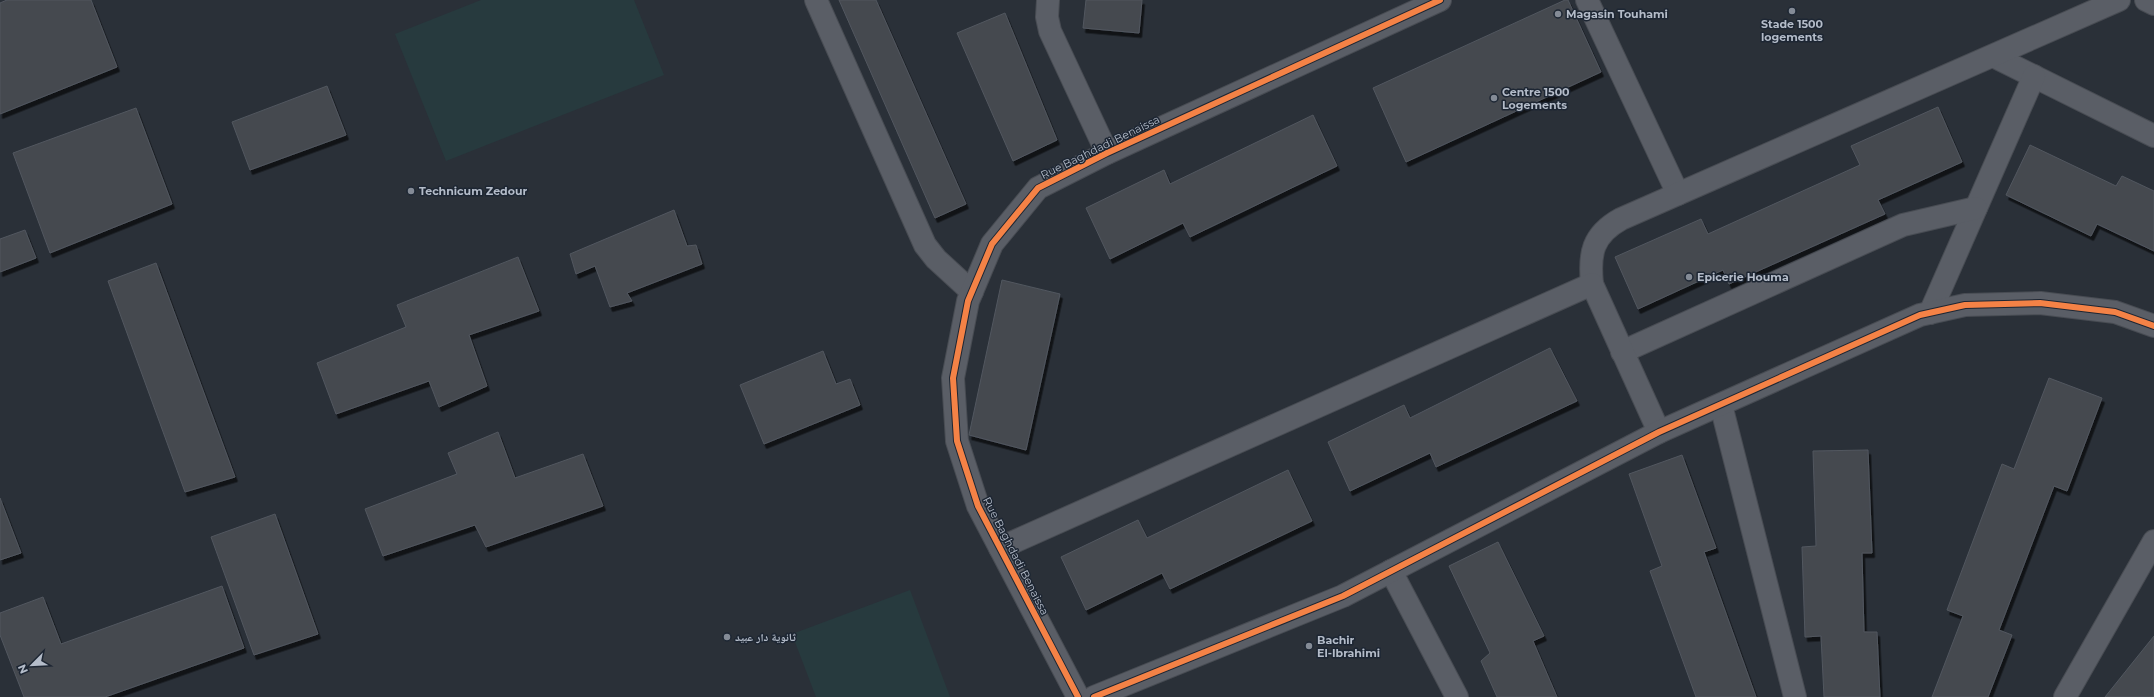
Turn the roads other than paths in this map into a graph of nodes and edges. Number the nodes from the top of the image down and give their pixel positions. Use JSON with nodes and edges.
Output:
{"nodes":[{"id":1,"x":816,"y":0,"type":"edge"},
{"id":2,"x":1048,"y":0,"type":"edge"},
{"id":3,"x":1440,"y":0,"type":"edge"},
{"id":4,"x":1587,"y":0,"type":"edge"},
{"id":5,"x":2120,"y":0,"type":"edge"},
{"id":6,"x":2146,"y":0,"type":"edge"},
{"id":7,"x":2154,"y":4,"type":"edge"},
{"id":8,"x":1993,"y":56,"type":"junction"},
{"id":9,"x":2034,"y":76,"type":"junction"},
{"id":10,"x":2154,"y":136,"type":"edge"},
{"id":11,"x":1107,"y":153,"type":"junction"},
{"id":12,"x":1678,"y":194,"type":"junction"},
{"id":13,"x":1976,"y":208,"type":"junction"},
{"id":14,"x":1592,"y":284,"type":"junction"},
{"id":15,"x":972,"y":292,"type":"junction"},
{"id":16,"x":1930,"y":313,"type":"junction"},
{"id":17,"x":2154,"y":326,"type":"edge"},
{"id":18,"x":1622,"y":352,"type":"junction"},
{"id":19,"x":1721,"y":405,"type":"junction"},
{"id":20,"x":1659,"y":432,"type":"junction"},
{"id":21,"x":2154,"y":541,"type":"edge"},
{"id":22,"x":1000,"y":548,"type":"junction"},
{"id":23,"x":1391,"y":571,"type":"junction"},
{"id":24,"x":1078,"y":697,"type":"edge"},
{"id":25,"x":1094,"y":697,"type":"edge"},
{"id":26,"x":1457,"y":697,"type":"edge"},
{"id":27,"x":1795,"y":697,"type":"edge"},
{"id":28,"x":2065,"y":697,"type":"edge"}],
"edges":[{"from":1,"to":15,"type":"street"},
{"from":2,"to":11,"type":"street"},
{"from":3,"to":11,"type":"street","name":"Rue Baghdadi Benaissa"},
{"from":4,"to":12,"type":"street"},
{"from":5,"to":8,"type":"street"},
{"from":6,"to":7,"type":"street"},
{"from":8,"to":9,"type":"street"},
{"from":8,"to":12,"type":"street"},
{"from":9,"to":10,"type":"street"},
{"from":9,"to":13,"type":"street"},
{"from":11,"to":15,"type":"street","name":"Rue Baghdadi Benaissa"},
{"from":12,"to":14,"type":"street"},
{"from":13,"to":16,"type":"street"},
{"from":13,"to":18,"type":"street"},
{"from":14,"to":18,"type":"street"},
{"from":14,"to":22,"type":"street"},
{"from":15,"to":22,"type":"street","name":"Rue Baghdadi Benaissa"},
{"from":16,"to":17,"type":"street"},
{"from":16,"to":19,"type":"street"},
{"from":18,"to":20,"type":"street"},
{"from":19,"to":20,"type":"street"},
{"from":19,"to":27,"type":"street"},
{"from":20,"to":23,"type":"street"},
{"from":21,"to":28,"type":"street"},
{"from":22,"to":24,"type":"street","name":"Rue Baghdadi Benaissa"},
{"from":23,"to":25,"type":"street"},
{"from":23,"to":26,"type":"street"}]}
